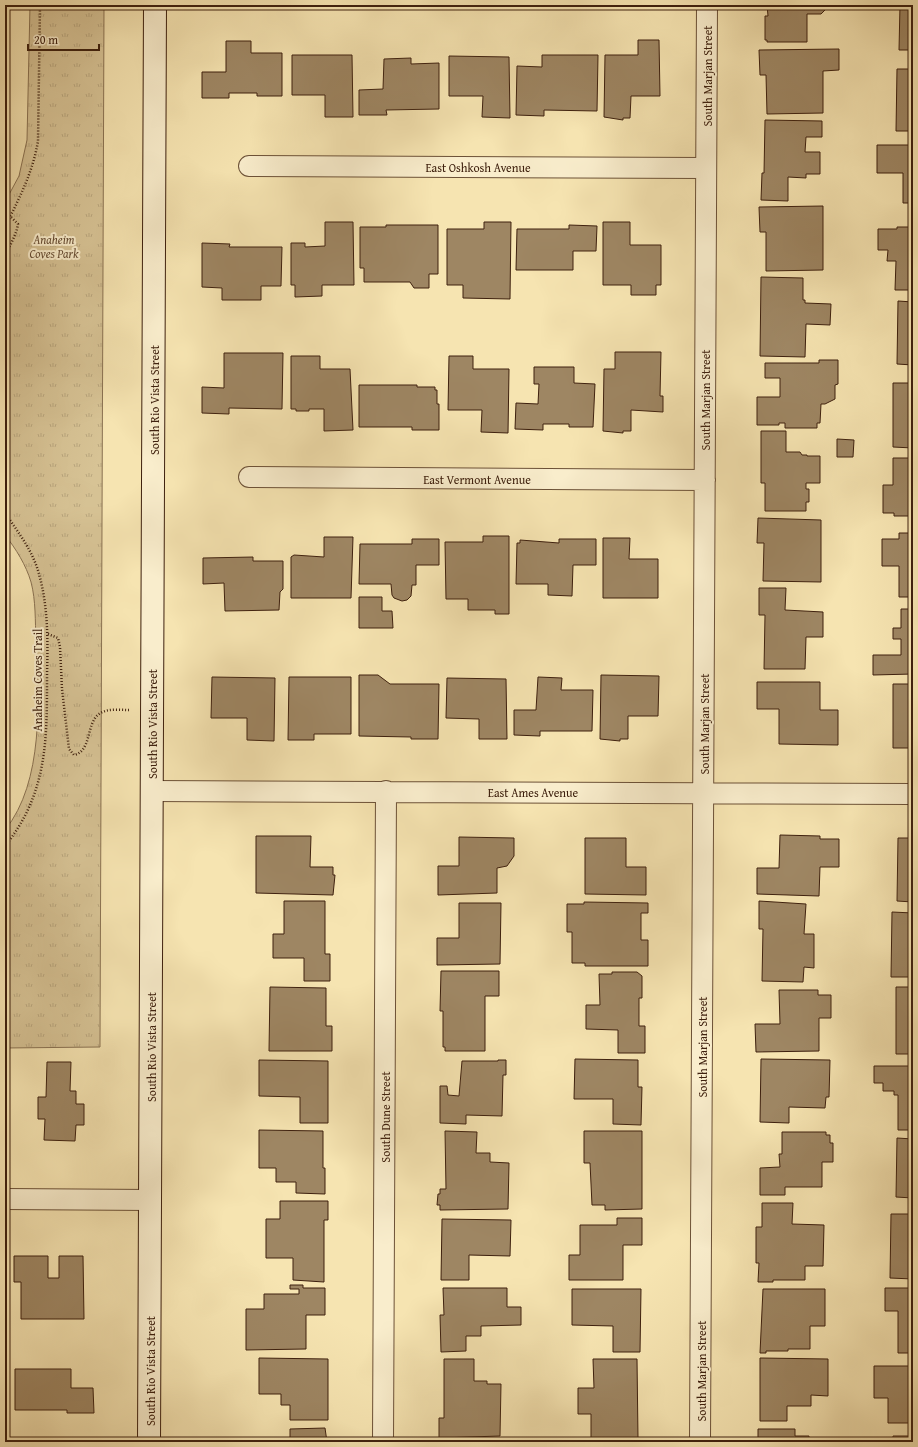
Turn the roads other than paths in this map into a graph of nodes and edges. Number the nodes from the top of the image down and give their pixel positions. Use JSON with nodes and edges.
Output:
{"nodes":[{"id":1,"x":155,"y":5,"type":"edge"},
{"id":2,"x":707,"y":5,"type":"edge"},
{"id":3,"x":249,"y":166,"type":"dead end"},
{"id":4,"x":706,"y":168,"type":"junction"},
{"id":5,"x":249,"y":477,"type":"dead end"},
{"id":6,"x":705,"y":480,"type":"junction"},
{"id":7,"x":152,"y":791,"type":"junction"},
{"id":8,"x":386,"y":791,"type":"junction"},
{"id":9,"x":703,"y":793,"type":"junction"},
{"id":10,"x":913,"y":794,"type":"edge"},
{"id":11,"x":5,"y":1199,"type":"edge"},
{"id":12,"x":150,"y":1200,"type":"junction"},
{"id":13,"x":149,"y":1442,"type":"edge"},
{"id":14,"x":383,"y":1442,"type":"edge"},
{"id":15,"x":700,"y":1442,"type":"edge"}],
"edges":[{"from":1,"to":7,"type":"street","name":"South Rio Vista Street"},
{"from":2,"to":4,"type":"street","name":"South Marjan Street"},
{"from":3,"to":4,"type":"street","name":"East Oshkosh Avenue"},
{"from":4,"to":6,"type":"street","name":"South Marjan Street"},
{"from":5,"to":6,"type":"street","name":"East Vermont Avenue"},
{"from":6,"to":9,"type":"street","name":"South Marjan Street"},
{"from":7,"to":8,"type":"street","name":"East Ames Avenue"},
{"from":7,"to":12,"type":"street","name":"South Rio Vista Street"},
{"from":8,"to":9,"type":"street","name":"East Ames Avenue"},
{"from":8,"to":14,"type":"street","name":"South Dune Street"},
{"from":9,"to":10,"type":"street","name":"East Ames Avenue"},
{"from":9,"to":15,"type":"street","name":"South Marjan Street"},
{"from":11,"to":12,"type":"street"},
{"from":12,"to":13,"type":"street","name":"South Rio Vista Street"}]}
